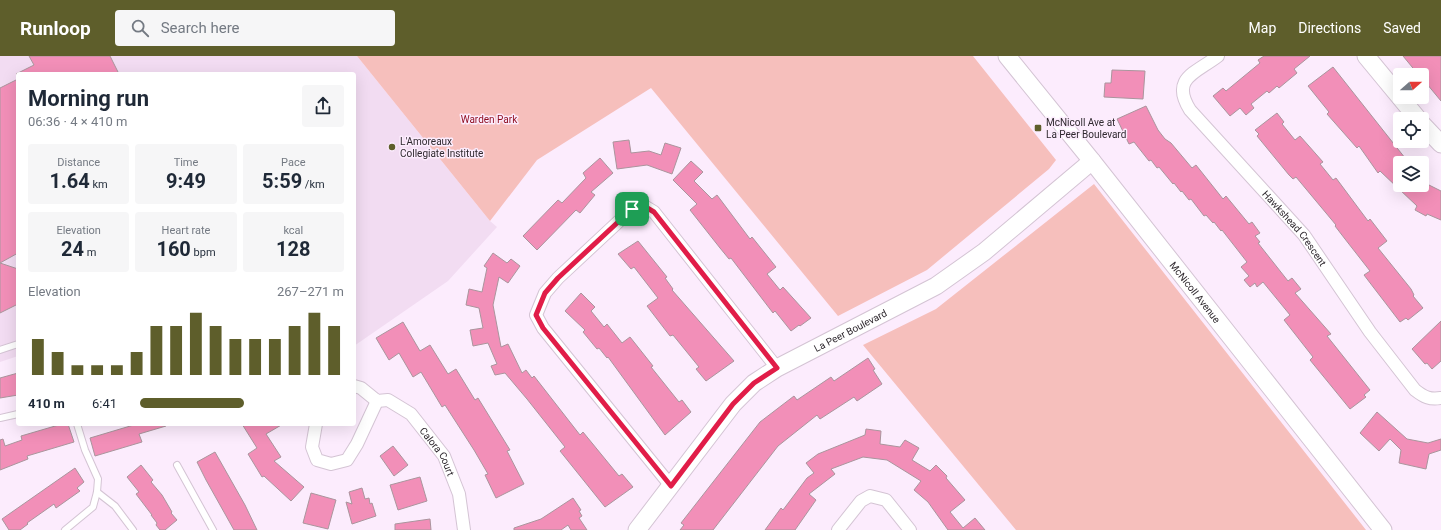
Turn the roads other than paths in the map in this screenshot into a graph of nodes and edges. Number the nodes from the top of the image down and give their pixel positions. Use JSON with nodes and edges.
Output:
{"nodes":[{"id":1,"x":1007,"y":56,"type":"edge"},
{"id":2,"x":1218,"y":56,"type":"edge"},
{"id":3,"x":1366,"y":56,"type":"edge"},
{"id":4,"x":1412,"y":112,"type":"edge"},
{"id":5,"x":1429,"y":131,"type":"edge"},
{"id":6,"x":1441,"y":144,"type":"edge"},
{"id":7,"x":1092,"y":161,"type":"junction"},
{"id":8,"x":16,"y":345,"type":"edge"},
{"id":9,"x":0,"y":350,"type":"edge"},
{"id":10,"x":777,"y":368,"type":"junction"},
{"id":11,"x":356,"y":387,"type":"edge"},
{"id":12,"x":1441,"y":398,"type":"edge"},
{"id":13,"x":377,"y":401,"type":"junction"},
{"id":14,"x":16,"y":414,"type":"edge"},
{"id":15,"x":0,"y":418,"type":"edge"},
{"id":16,"x":78,"y":426,"type":"edge"},
{"id":17,"x":316,"y":426,"type":"edge"},
{"id":18,"x":177,"y":465,"type":"dead end"},
{"id":19,"x":671,"y":486,"type":"junction"},
{"id":20,"x":97,"y":492,"type":"junction"},
{"id":21,"x":65,"y":530,"type":"edge"},
{"id":22,"x":133,"y":530,"type":"edge"},
{"id":23,"x":213,"y":530,"type":"edge"},
{"id":24,"x":464,"y":530,"type":"edge"},
{"id":25,"x":637,"y":530,"type":"edge"},
{"id":26,"x":838,"y":530,"type":"edge"},
{"id":27,"x":910,"y":530,"type":"edge"},
{"id":28,"x":1383,"y":530,"type":"edge"}],
"edges":[{"from":1,"to":7,"type":"street","name":"McNicoll Avenue"},
{"from":2,"to":12,"type":"street","name":"Hawkshead Crescent"},
{"from":3,"to":4,"type":"street"},
{"from":5,"to":6,"type":"street"},
{"from":7,"to":10,"type":"street","name":"La Peer Boulevard"},
{"from":7,"to":28,"type":"street","name":"McNicoll Avenue"},
{"from":8,"to":9,"type":"lane"},
{"from":10,"to":19,"type":"street","name":"La Peer Boulevard"},
{"from":10,"to":19,"type":"street"},
{"from":11,"to":13,"type":"street","name":"Calora Court"},
{"from":13,"to":17,"type":"street"},
{"from":13,"to":24,"type":"street","name":"Calora Court"},
{"from":14,"to":15,"type":"lane"},
{"from":16,"to":20,"type":"lane"},
{"from":18,"to":23,"type":"lane"},
{"from":19,"to":25,"type":"street","name":"La Peer Boulevard"},
{"from":20,"to":21,"type":"lane"},
{"from":20,"to":22,"type":"lane"},
{"from":26,"to":27,"type":"street"}]}
